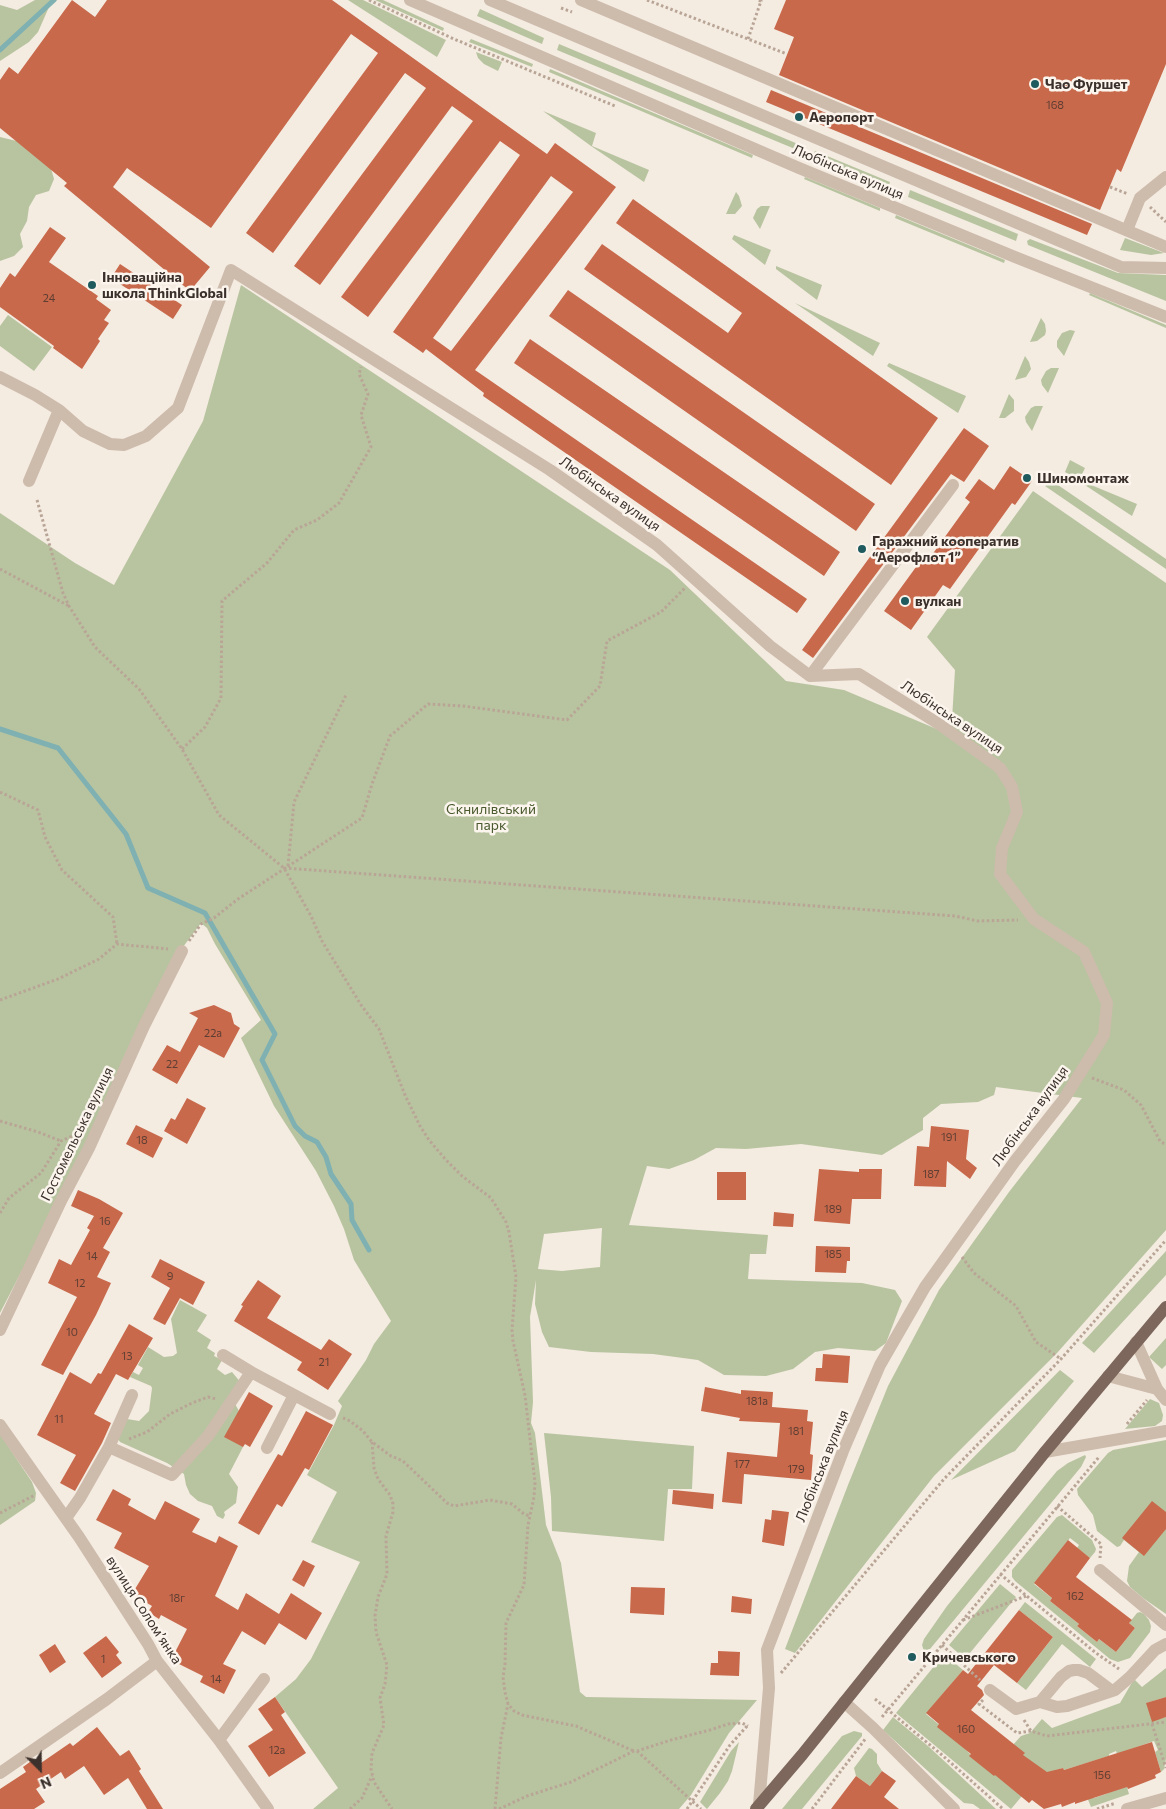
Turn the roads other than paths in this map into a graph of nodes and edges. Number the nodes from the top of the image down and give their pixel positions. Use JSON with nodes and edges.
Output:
{"nodes":[{"id":1,"x":410,"y":0,"type":"edge"},
{"id":2,"x":511,"y":0,"type":"edge"},
{"id":3,"x":581,"y":0,"type":"edge"},
{"id":4,"x":493,"y":1,"type":"edge"},
{"id":5,"x":1166,"y":177,"type":"edge"},
{"id":6,"x":1127,"y":230,"type":"junction"},
{"id":7,"x":1166,"y":247,"type":"edge"},
{"id":8,"x":1166,"y":268,"type":"edge"},
{"id":9,"x":1166,"y":316,"type":"edge"},
{"id":10,"x":0,"y":377,"type":"edge"},
{"id":11,"x":59,"y":410,"type":"junction"},
{"id":12,"x":29,"y":481,"type":"dead end"},
{"id":13,"x":953,"y":485,"type":"dead end"},
{"id":14,"x":810,"y":676,"type":"junction"},
{"id":15,"x":182,"y":951,"type":"road end"},
{"id":16,"x":1166,"y":1307,"type":"edge"},
{"id":17,"x":0,"y":1330,"type":"edge"},
{"id":18,"x":1136,"y":1342,"type":"junction"},
{"id":19,"x":223,"y":1355,"type":"dead end"},
{"id":20,"x":251,"y":1372,"type":"junction"},
{"id":21,"x":1108,"y":1376,"type":"junction"},
{"id":22,"x":1154,"y":1392,"type":"junction"},
{"id":23,"x":132,"y":1395,"type":"dead end"},
{"id":24,"x":294,"y":1395,"type":"junction"},
{"id":25,"x":1166,"y":1400,"type":"edge"},
{"id":26,"x":330,"y":1414,"type":"road end"},
{"id":27,"x":0,"y":1425,"type":"edge"},
{"id":28,"x":1166,"y":1431,"type":"edge"},
{"id":29,"x":109,"y":1447,"type":"junction"},
{"id":30,"x":267,"y":1448,"type":"dead end"},
{"id":31,"x":1045,"y":1452,"type":"junction"},
{"id":32,"x":66,"y":1518,"type":"junction"},
{"id":33,"x":1100,"y":1570,"type":"road end"},
{"id":34,"x":1166,"y":1625,"type":"edge"},
{"id":35,"x":1166,"y":1644,"type":"edge"},
{"id":36,"x":157,"y":1661,"type":"junction"},
{"id":37,"x":264,"y":1679,"type":"dead end"},
{"id":38,"x":990,"y":1690,"type":"road end"},
{"id":39,"x":1112,"y":1692,"type":"junction"},
{"id":40,"x":844,"y":1702,"type":"junction"},
{"id":41,"x":1040,"y":1702,"type":"junction"},
{"id":42,"x":220,"y":1740,"type":"junction"},
{"id":43,"x":0,"y":1773,"type":"edge"},
{"id":44,"x":1166,"y":1798,"type":"edge"},
{"id":45,"x":757,"y":1807,"type":"edge"},
{"id":46,"x":268,"y":1809,"type":"edge"},
{"id":47,"x":954,"y":1809,"type":"edge"},
{"id":48,"x":1127,"y":1809,"type":"edge"}],
"edges":[{"from":1,"to":9,"type":"street","name":"Любінська вулиця"},
{"from":2,"to":4,"type":"street","name":"Любінська вулиця"},
{"from":3,"to":6,"type":"street"},
{"from":4,"to":8,"type":"street","name":"Любінська вулиця"},
{"from":5,"to":6,"type":"street"},
{"from":6,"to":7,"type":"street"},
{"from":10,"to":11,"type":"street"},
{"from":11,"to":12,"type":"street"},
{"from":11,"to":14,"type":"street","name":"Любінська вулиця"},
{"from":13,"to":14,"type":"street"},
{"from":14,"to":45,"type":"street","name":"Любінська вулиця"},
{"from":15,"to":17,"type":"street","name":"Гостомельська вулиця"},
{"from":16,"to":18,"type":"main road","name":"Любінська вулиця"},
{"from":18,"to":21,"type":"main road","name":"Любінська вулиця"},
{"from":18,"to":22,"type":"street"},
{"from":19,"to":20,"type":"street"},
{"from":20,"to":24,"type":"street"},
{"from":20,"to":29,"type":"street"},
{"from":21,"to":22,"type":"street"},
{"from":21,"to":31,"type":"main road","name":"Любінська вулиця"},
{"from":22,"to":25,"type":"street"},
{"from":23,"to":29,"type":"street"},
{"from":24,"to":26,"type":"street"},
{"from":24,"to":30,"type":"street"},
{"from":27,"to":32,"type":"street","name":"вулиця Соломʼянка"},
{"from":28,"to":31,"type":"street"},
{"from":29,"to":32,"type":"street"},
{"from":31,"to":40,"type":"main road","name":"Любінська вулиця"},
{"from":32,"to":36,"type":"street","name":"вулиця Соломʼянка"},
{"from":33,"to":34,"type":"street"},
{"from":35,"to":39,"type":"street"},
{"from":36,"to":42,"type":"street","name":"вулиця Соломʼянка"},
{"from":36,"to":43,"type":"street"},
{"from":37,"to":42,"type":"street"},
{"from":38,"to":41,"type":"street"},
{"from":39,"to":41,"type":"street"},
{"from":39,"to":41,"type":"street"},
{"from":40,"to":45,"type":"main road","name":"Любінська вулиця"},
{"from":40,"to":47,"type":"street"},
{"from":42,"to":46,"type":"street","name":"вулиця Соломʼянка"},
{"from":44,"to":48,"type":"street"}]}
